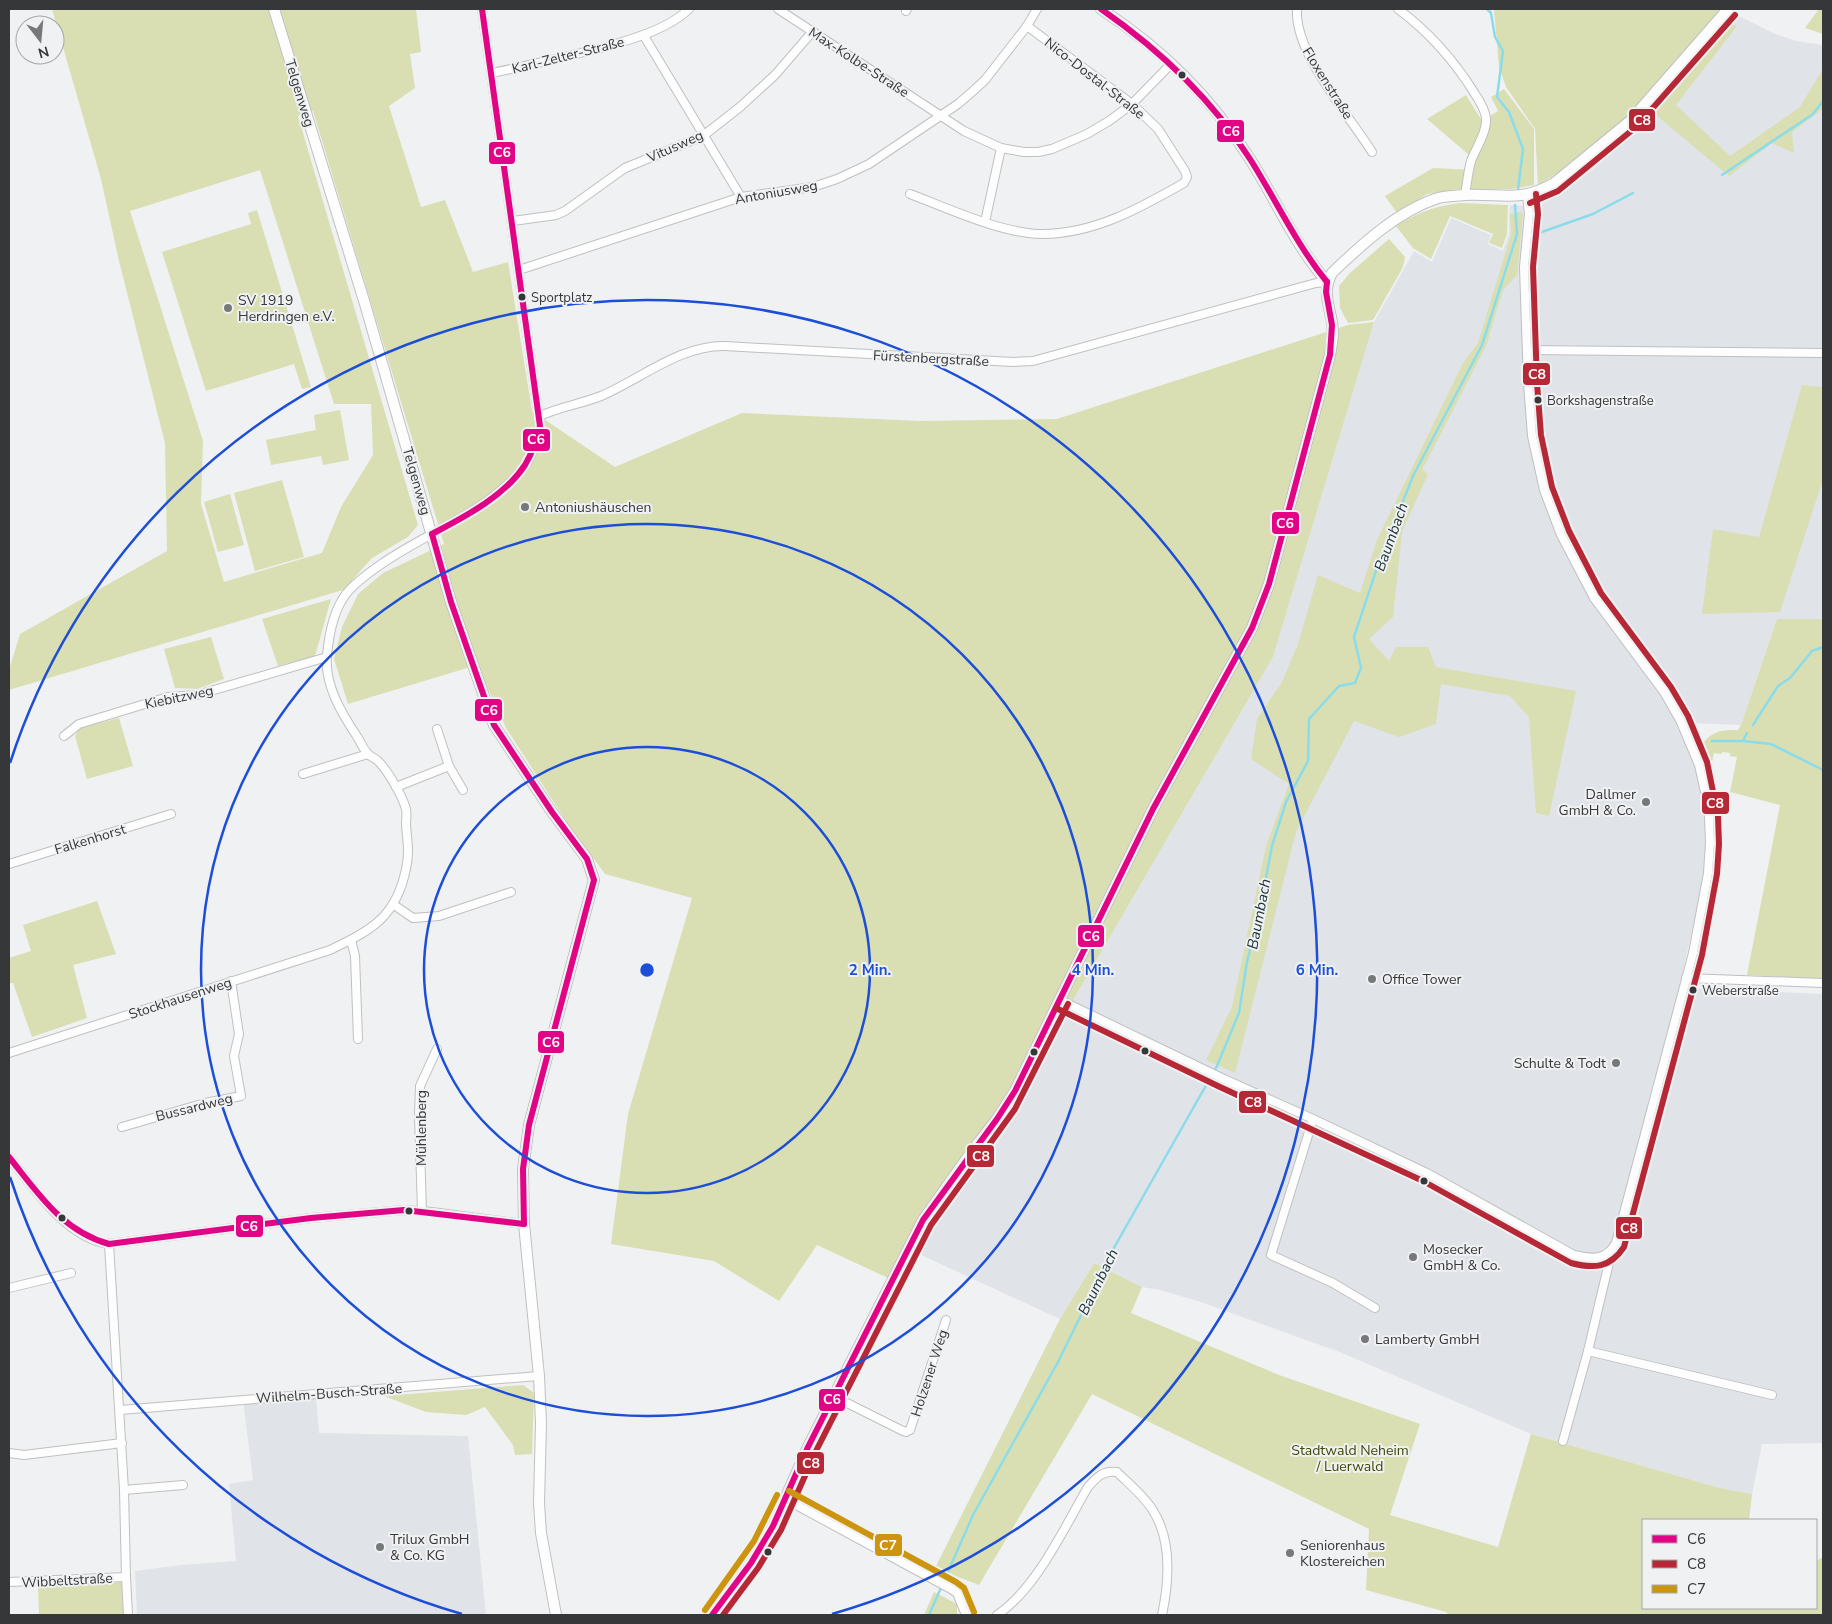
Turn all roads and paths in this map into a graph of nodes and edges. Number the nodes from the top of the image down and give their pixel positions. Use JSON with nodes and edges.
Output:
{"nodes":[{"id":1,"x":274,"y":9,"type":"edge"},
{"id":2,"x":482,"y":9,"type":"edge"},
{"id":3,"x":688,"y":9,"type":"edge"},
{"id":4,"x":778,"y":9,"type":"edge"},
{"id":5,"x":1036,"y":9,"type":"edge"},
{"id":6,"x":1100,"y":9,"type":"edge"},
{"id":7,"x":1297,"y":9,"type":"edge"},
{"id":8,"x":1398,"y":9,"type":"edge"},
{"id":9,"x":1728,"y":9,"type":"edge"},
{"id":10,"x":1027,"y":26,"type":"junction"},
{"id":11,"x":814,"y":31,"type":"junction"},
{"id":12,"x":644,"y":36,"type":"junction"},
{"id":13,"x":1172,"y":63,"type":"junction"},
{"id":14,"x":492,"y":73,"type":"junction"},
{"id":15,"x":1132,"y":104,"type":"junction"},
{"id":16,"x":940,"y":116,"type":"junction"},
{"id":17,"x":703,"y":136,"type":"junction"},
{"id":18,"x":1001,"y":148,"type":"junction"},
{"id":19,"x":1372,"y":152,"type":"dead end"},
{"id":20,"x":910,"y":194,"type":"dead end"},
{"id":21,"x":1466,"y":195,"type":"junction"},
{"id":22,"x":1527,"y":195,"type":"junction"},
{"id":23,"x":741,"y":197,"type":"junction"},
{"id":24,"x":513,"y":221,"type":"junction"},
{"id":25,"x":985,"y":222,"type":"junction"},
{"id":26,"x":519,"y":270,"type":"junction"},
{"id":27,"x":1327,"y":282,"type":"junction"},
{"id":28,"x":1527,"y":350,"type":"junction"},
{"id":29,"x":1823,"y":353,"type":"edge"},
{"id":30,"x":540,"y":416,"type":"junction"},
{"id":31,"x":432,"y":534,"type":"junction"},
{"id":32,"x":327,"y":657,"type":"junction"},
{"id":33,"x":437,"y":729,"type":"dead end"},
{"id":34,"x":64,"y":736,"type":"dead end"},
{"id":35,"x":368,"y":754,"type":"junction"},
{"id":36,"x":449,"y":766,"type":"junction"},
{"id":37,"x":303,"y":774,"type":"dead end"},
{"id":38,"x":396,"y":787,"type":"junction"},
{"id":39,"x":463,"y":790,"type":"dead end"},
{"id":40,"x":171,"y":814,"type":"dead end"},
{"id":41,"x":9,"y":864,"type":"edge"},
{"id":42,"x":511,"y":892,"type":"dead end"},
{"id":43,"x":394,"y":905,"type":"junction"},
{"id":44,"x":350,"y":940,"type":"junction"},
{"id":45,"x":1686,"y":978,"type":"junction"},
{"id":46,"x":231,"y":981,"type":"junction"},
{"id":47,"x":1823,"y":983,"type":"edge"},
{"id":48,"x":1060,"y":1000,"type":"junction"},
{"id":49,"x":358,"y":1039,"type":"dead end"},
{"id":50,"x":437,"y":1049,"type":"dead end"},
{"id":51,"x":9,"y":1053,"type":"edge"},
{"id":52,"x":1313,"y":1119,"type":"junction"},
{"id":53,"x":122,"y":1127,"type":"dead end"},
{"id":54,"x":9,"y":1156,"type":"edge"},
{"id":55,"x":422,"y":1211,"type":"junction"},
{"id":56,"x":524,"y":1224,"type":"junction"},
{"id":57,"x":109,"y":1244,"type":"junction"},
{"id":58,"x":1612,"y":1250,"type":"junction"},
{"id":59,"x":71,"y":1274,"type":"dead end"},
{"id":60,"x":9,"y":1288,"type":"edge"},
{"id":61,"x":1376,"y":1308,"type":"dead end"},
{"id":62,"x":946,"y":1320,"type":"dead end"},
{"id":63,"x":1588,"y":1351,"type":"junction"},
{"id":64,"x":539,"y":1376,"type":"junction"},
{"id":65,"x":1772,"y":1394,"type":"dead end"},
{"id":66,"x":833,"y":1396,"type":"junction"},
{"id":67,"x":120,"y":1410,"type":"junction"},
{"id":68,"x":1563,"y":1441,"type":"dead end"},
{"id":69,"x":122,"y":1443,"type":"junction"},
{"id":70,"x":9,"y":1453,"type":"edge"},
{"id":71,"x":183,"y":1485,"type":"dead end"},
{"id":72,"x":124,"y":1490,"type":"junction"},
{"id":73,"x":785,"y":1499,"type":"junction"},
{"id":74,"x":126,"y":1577,"type":"junction"},
{"id":75,"x":9,"y":1582,"type":"edge"},
{"id":76,"x":128,"y":1615,"type":"edge"},
{"id":77,"x":556,"y":1615,"type":"edge"},
{"id":78,"x":712,"y":1615,"type":"edge"},
{"id":79,"x":966,"y":1615,"type":"edge"},
{"id":80,"x":998,"y":1615,"type":"edge"},
{"id":81,"x":1162,"y":1615,"type":"edge"}],
"edges":[{"from":1,"to":31,"type":"main road","name":"Telgenweg"},
{"from":2,"to":14,"type":"street","name":"Stockhausenweg"},
{"from":3,"to":12,"type":"street","name":"Karl-Zelter-Straße"},
{"from":4,"to":11,"type":"street","name":"Max-Kolbe-Straße"},
{"from":5,"to":10,"type":"street","name":"Antoniusweg"},
{"from":6,"to":13,"type":"main road"},
{"from":7,"to":19,"type":"street","name":"Floxenstraße"},
{"from":8,"to":21,"type":"street"},
{"from":9,"to":22,"type":"main road"},
{"from":10,"to":15,"type":"street","name":"Nico-Dostal-Straße"},
{"from":10,"to":16,"type":"street","name":"Antoniusweg"},
{"from":11,"to":16,"type":"street","name":"Max-Kolbe-Straße"},
{"from":11,"to":17,"type":"street","name":"Vitusweg"},
{"from":12,"to":14,"type":"street","name":"Karl-Zelter-Straße"},
{"from":12,"to":17,"type":"street","name":"Karl-Zelter-Straße"},
{"from":13,"to":15,"type":"street","name":"Max-Kolbe-Straße"},
{"from":13,"to":27,"type":"main road"},
{"from":14,"to":24,"type":"street","name":"Stockhausenweg"},
{"from":15,"to":18,"type":"street","name":"Max-Kolbe-Straße"},
{"from":15,"to":25,"type":"street","name":"Nico-Dostal-Straße"},
{"from":16,"to":18,"type":"street","name":"Max-Kolbe-Straße"},
{"from":16,"to":23,"type":"street","name":"Antoniusweg"},
{"from":17,"to":23,"type":"street","name":"Karl-Zelter-Straße"},
{"from":17,"to":24,"type":"street","name":"Vitusweg"},
{"from":18,"to":25,"type":"street"},
{"from":20,"to":25,"type":"street","name":"Nico-Dostal-Straße"},
{"from":21,"to":22,"type":"main road"},
{"from":21,"to":27,"type":"main road"},
{"from":22,"to":28,"type":"street"},
{"from":23,"to":26,"type":"street","name":"Antoniusweg"},
{"from":24,"to":26,"type":"street","name":"Stockhausenweg"},
{"from":26,"to":30,"type":"street","name":"Stockhausenweg"},
{"from":27,"to":30,"type":"street","name":"Fürstenbergstraße"},
{"from":27,"to":48,"type":"main road"},
{"from":28,"to":29,"type":"street"},
{"from":28,"to":45,"type":"street"},
{"from":30,"to":31,"type":"street","name":"Stockhausenweg"},
{"from":31,"to":32,"type":"street","name":"Stockhausenweg"},
{"from":31,"to":56,"type":"main road","name":"Telgenweg"},
{"from":32,"to":34,"type":"street","name":"Kiebitzweg"},
{"from":32,"to":35,"type":"street","name":"Stockhausenweg"},
{"from":33,"to":36,"type":"street"},
{"from":35,"to":37,"type":"street"},
{"from":35,"to":38,"type":"street","name":"Stockhausenweg"},
{"from":36,"to":38,"type":"street"},
{"from":36,"to":39,"type":"street"},
{"from":38,"to":43,"type":"street","name":"Stockhausenweg"},
{"from":40,"to":41,"type":"street","name":"Falkenhorst"},
{"from":42,"to":43,"type":"street"},
{"from":43,"to":44,"type":"street","name":"Stockhausenweg"},
{"from":44,"to":46,"type":"street","name":"Stockhausenweg"},
{"from":44,"to":49,"type":"street"},
{"from":45,"to":47,"type":"street"},
{"from":45,"to":58,"type":"street"},
{"from":46,"to":51,"type":"street","name":"Stockhausenweg"},
{"from":46,"to":53,"type":"street","name":"Bussardweg"},
{"from":48,"to":52,"type":"street"},
{"from":48,"to":66,"type":"main road"},
{"from":50,"to":55,"type":"street","name":"Mühlenberg"},
{"from":52,"to":58,"type":"street"},
{"from":52,"to":61,"type":"street"},
{"from":54,"to":57,"type":"street"},
{"from":55,"to":56,"type":"street"},
{"from":55,"to":57,"type":"street"},
{"from":56,"to":64,"type":"main road","name":"Telgenweg"},
{"from":57,"to":67,"type":"street"},
{"from":58,"to":63,"type":"street"},
{"from":59,"to":60,"type":"street"},
{"from":62,"to":66,"type":"street","name":"Holzener Weg"},
{"from":63,"to":65,"type":"street"},
{"from":63,"to":68,"type":"street"},
{"from":64,"to":67,"type":"street","name":"Wilhelm-Busch-Straße"},
{"from":64,"to":77,"type":"main road","name":"Telgenweg"},
{"from":66,"to":73,"type":"main road"},
{"from":67,"to":69,"type":"street"},
{"from":69,"to":70,"type":"street"},
{"from":69,"to":72,"type":"street"},
{"from":71,"to":72,"type":"street"},
{"from":72,"to":74,"type":"street"},
{"from":73,"to":78,"type":"main road"},
{"from":73,"to":79,"type":"street"},
{"from":74,"to":75,"type":"street","name":"Wibbeltstraße"},
{"from":74,"to":76,"type":"street"},
{"from":80,"to":81,"type":"street"}]}
